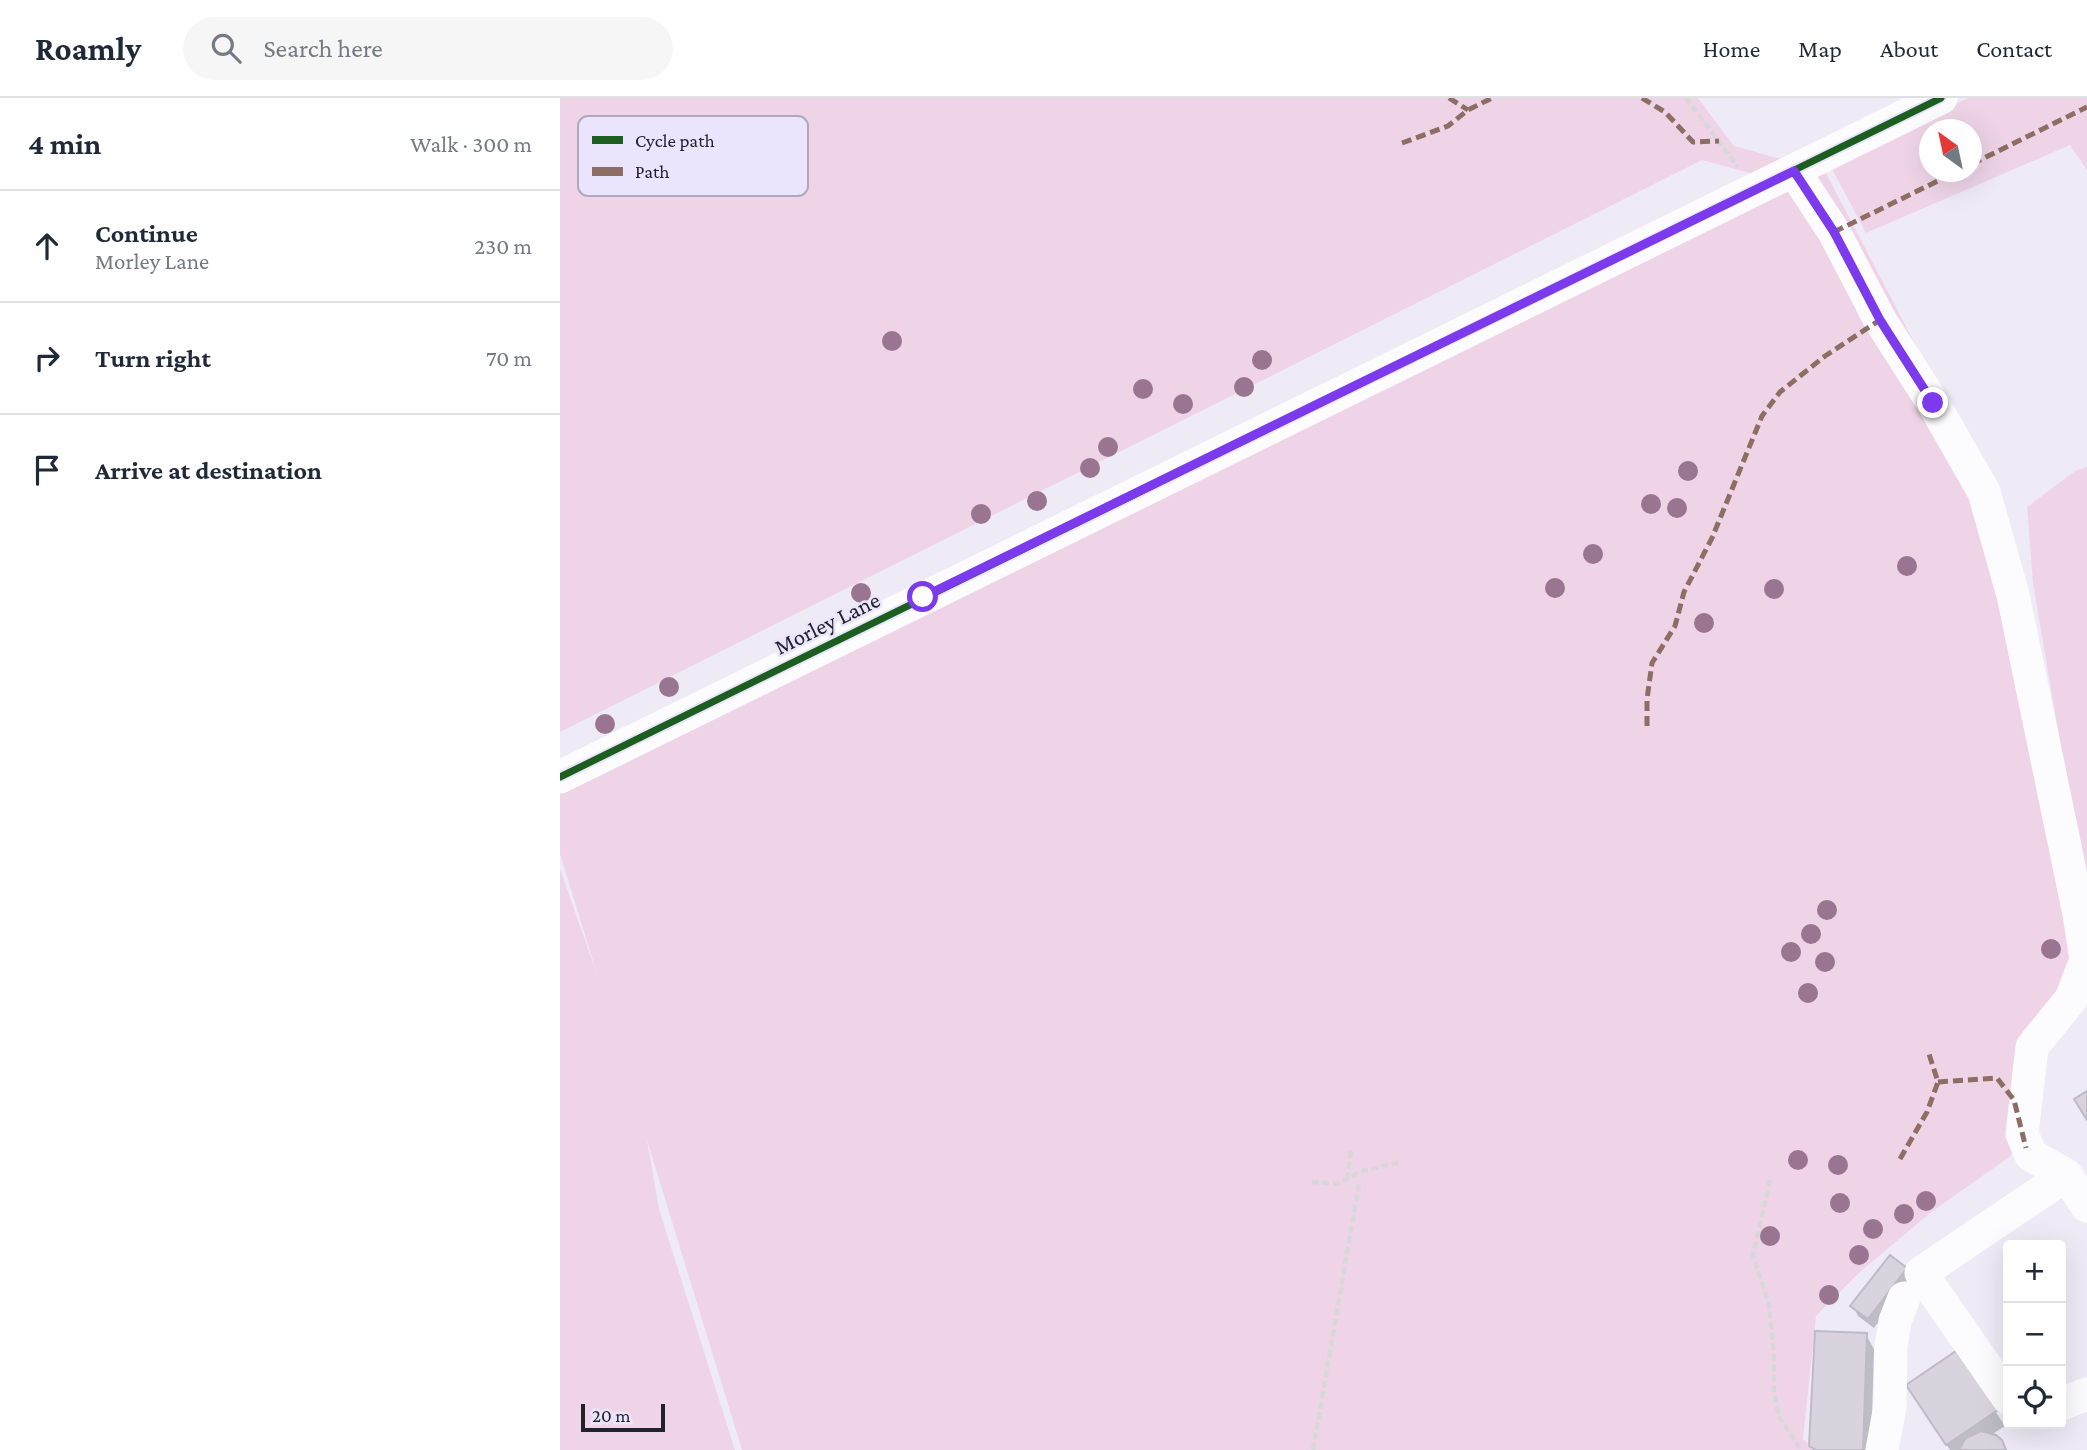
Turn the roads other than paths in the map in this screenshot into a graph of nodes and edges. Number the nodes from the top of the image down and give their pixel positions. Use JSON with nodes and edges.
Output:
{"nodes":[{"id":1,"x":1941,"y":98,"type":"edge"},
{"id":2,"x":1794,"y":171,"type":"junction"},
{"id":3,"x":560,"y":777,"type":"edge"},
{"id":4,"x":2066,"y":1175,"type":"junction"},
{"id":5,"x":2087,"y":1206,"type":"edge"},
{"id":6,"x":1904,"y":1298,"type":"dead end"},
{"id":7,"x":2003,"y":1391,"type":"edge"},
{"id":8,"x":2087,"y":1394,"type":"edge"},
{"id":9,"x":2066,"y":1402,"type":"edge"},
{"id":10,"x":1882,"y":1450,"type":"edge"}],
"edges":[{"from":1,"to":2,"type":"street","name":"Morley Lane"},
{"from":2,"to":3,"type":"street","name":"Morley Lane"},
{"from":2,"to":4,"type":"street"},
{"from":4,"to":5,"type":"street"},
{"from":4,"to":7,"type":"street"},
{"from":6,"to":10,"type":"street"},
{"from":8,"to":9,"type":"street"}]}
